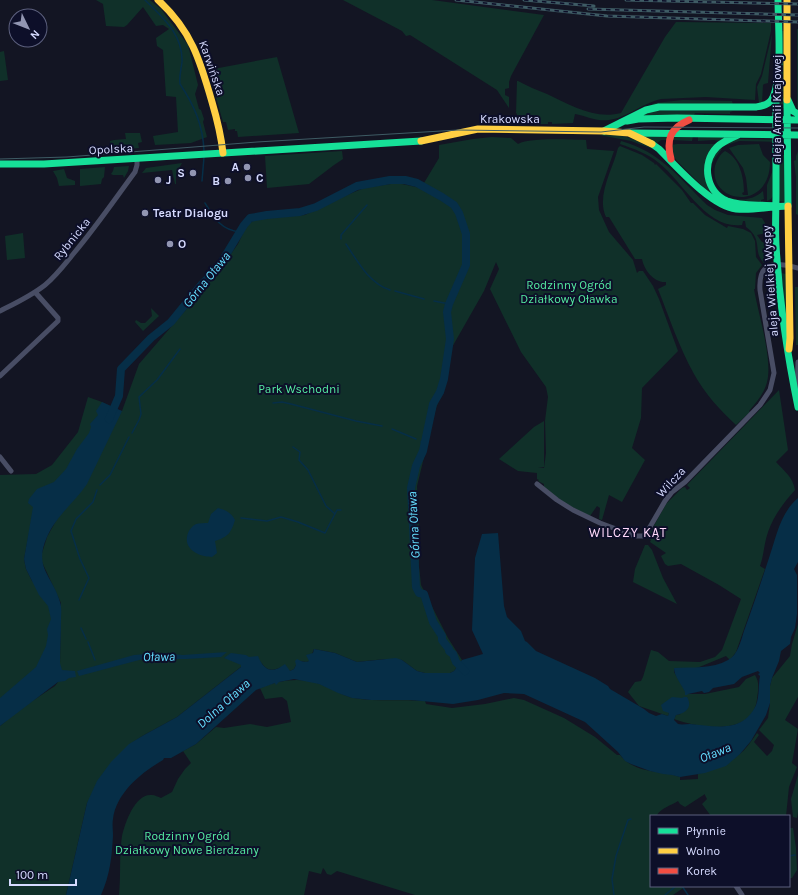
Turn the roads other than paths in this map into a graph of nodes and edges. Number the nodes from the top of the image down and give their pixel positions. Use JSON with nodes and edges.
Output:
{"nodes":[{"id":1,"x":158,"y":0,"type":"edge"},
{"id":2,"x":778,"y":0,"type":"edge"},
{"id":3,"x":787,"y":0,"type":"edge"},
{"id":4,"x":776,"y":86,"type":"junction"},
{"id":5,"x":790,"y":109,"type":"junction"},
{"id":6,"x":798,"y":114,"type":"edge"},
{"id":7,"x":691,"y":119,"type":"junction"},
{"id":8,"x":798,"y":120,"type":"edge"},
{"id":9,"x":617,"y":123,"type":"junction"},
{"id":10,"x":604,"y":131,"type":"junction"},
{"id":11,"x":629,"y":133,"type":"junction"},
{"id":12,"x":672,"y":133,"type":"junction"},
{"id":13,"x":740,"y":135,"type":"junction"},
{"id":14,"x":798,"y":135,"type":"edge"},
{"id":15,"x":223,"y":154,"type":"junction"},
{"id":16,"x":137,"y":159,"type":"junction"},
{"id":17,"x":671,"y":159,"type":"junction"},
{"id":18,"x":0,"y":164,"type":"edge"},
{"id":19,"x":776,"y":206,"type":"junction"},
{"id":20,"x":788,"y":206,"type":"junction"},
{"id":21,"x":798,"y":268,"type":"edge"},
{"id":22,"x":35,"y":292,"type":"junction"},
{"id":23,"x":0,"y":311,"type":"edge"},
{"id":24,"x":789,"y":353,"type":"junction"},
{"id":25,"x":798,"y":362,"type":"edge"},
{"id":26,"x":0,"y":376,"type":"edge"},
{"id":27,"x":796,"y":398,"type":"junction"},
{"id":28,"x":798,"y":407,"type":"edge"},
{"id":29,"x":0,"y":457,"type":"edge"},
{"id":30,"x":11,"y":471,"type":"dead end"},
{"id":31,"x":537,"y":484,"type":"dead end"}],
"edges":[{"from":1,"to":15,"type":"main road","name":"Karwińska"},
{"from":2,"to":4,"type":"main road","name":"aleja Armii Krajowej"},
{"from":3,"to":5,"type":"main road","name":"aleja Armii Krajowej"},
{"from":4,"to":9,"type":"main road"},
{"from":4,"to":19,"type":"main road","name":"aleja Armii Krajowej"},
{"from":5,"to":6,"type":"main road"},
{"from":5,"to":20,"type":"main road","name":"aleja Armii Krajowej"},
{"from":7,"to":8,"type":"main road"},
{"from":7,"to":9,"type":"main road"},
{"from":7,"to":12,"type":"main road"},
{"from":9,"to":10,"type":"main road"},
{"from":10,"to":11,"type":"main road","name":"Krakowska"},
{"from":10,"to":15,"type":"main road","name":"Krakowska"},
{"from":11,"to":12,"type":"main road","name":"Krakowska"},
{"from":11,"to":17,"type":"main road"},
{"from":12,"to":13,"type":"main road","name":"Krakowska"},
{"from":12,"to":17,"type":"main road"},
{"from":13,"to":14,"type":"main road","name":"Krakowska"},
{"from":13,"to":19,"type":"main road"},
{"from":15,"to":16,"type":"main road","name":"Opolska"},
{"from":16,"to":18,"type":"main road","name":"Opolska"},
{"from":16,"to":22,"type":"street","name":"Rybnicka"},
{"from":17,"to":19,"type":"main road"},
{"from":19,"to":20,"type":"main road"},
{"from":19,"to":24,"type":"main road","name":"aleja Wielkiej Wyspy"},
{"from":20,"to":24,"type":"main road","name":"aleja Wielkiej Wyspy"},
{"from":21,"to":31,"type":"street","name":"Wilcza"},
{"from":22,"to":23,"type":"street","name":"Rybnicka"},
{"from":22,"to":26,"type":"street"},
{"from":24,"to":27,"type":"main road","name":"aleja Wielkiej Wyspy"},
{"from":25,"to":27,"type":"street"},
{"from":27,"to":28,"type":"main road","name":"aleja Wielkiej Wyspy"},
{"from":29,"to":30,"type":"street"}]}
